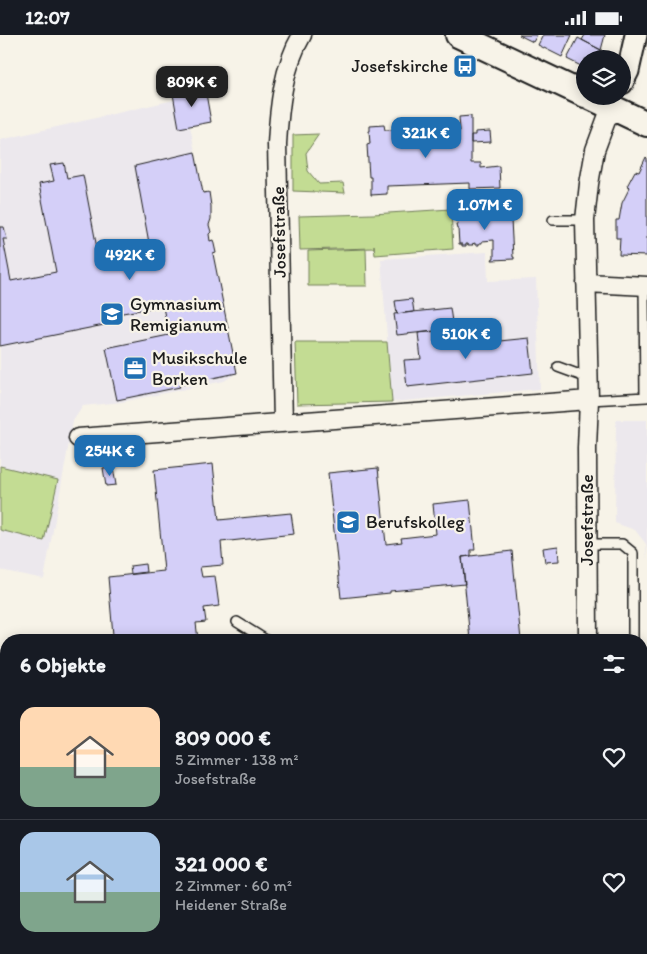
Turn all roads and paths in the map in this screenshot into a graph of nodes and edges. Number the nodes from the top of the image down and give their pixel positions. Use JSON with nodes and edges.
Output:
{"nodes":[{"id":1,"x":458,"y":35,"type":"edge"},
{"id":2,"x":636,"y":35,"type":"edge"},
{"id":3,"x":297,"y":38,"type":"edge"},
{"id":4,"x":631,"y":58,"type":"edge"},
{"id":5,"x":576,"y":91,"type":"edge"},
{"id":6,"x":613,"y":105,"type":"edge"},
{"id":7,"x":619,"y":105,"type":"edge"},
{"id":8,"x":647,"y":123,"type":"edge"},
{"id":9,"x":553,"y":220,"type":"dead end"},
{"id":10,"x":585,"y":220,"type":"junction"},
{"id":11,"x":586,"y":283,"type":"junction"},
{"id":12,"x":646,"y":286,"type":"edge"},
{"id":13,"x":558,"y":367,"type":"dead end"},
{"id":14,"x":588,"y":379,"type":"junction"},
{"id":15,"x":646,"y":397,"type":"edge"},
{"id":16,"x":589,"y":400,"type":"junction"},
{"id":17,"x":283,"y":423,"type":"junction"},
{"id":18,"x":78,"y":438,"type":"dead end"},
{"id":19,"x":587,"y":544,"type":"junction"},
{"id":20,"x":237,"y":622,"type":"dead end"},
{"id":21,"x":256,"y":634,"type":"edge"},
{"id":22,"x":588,"y":634,"type":"edge"},
{"id":23,"x":633,"y":634,"type":"edge"}],
"edges":[{"from":1,"to":5,"type":"main road"},
{"from":2,"to":4,"type":"street"},
{"from":3,"to":17,"type":"street","name":"Josefstraße"},
{"from":6,"to":10,"type":"street","name":"Josefstraße"},
{"from":7,"to":8,"type":"main road"},
{"from":9,"to":10,"type":"lane"},
{"from":10,"to":11,"type":"street","name":"Josefstraße"},
{"from":11,"to":12,"type":"street"},
{"from":11,"to":14,"type":"street","name":"Josefstraße"},
{"from":12,"to":15,"type":"lane"},
{"from":13,"to":14,"type":"lane"},
{"from":14,"to":16,"type":"street","name":"Josefstraße"},
{"from":15,"to":16,"type":"lane"},
{"from":16,"to":17,"type":"street"},
{"from":16,"to":19,"type":"street","name":"Josefstraße"},
{"from":17,"to":18,"type":"street"},
{"from":19,"to":22,"type":"street","name":"Josefstraße"},
{"from":19,"to":23,"type":"lane"},
{"from":20,"to":21,"type":"lane"}]}
